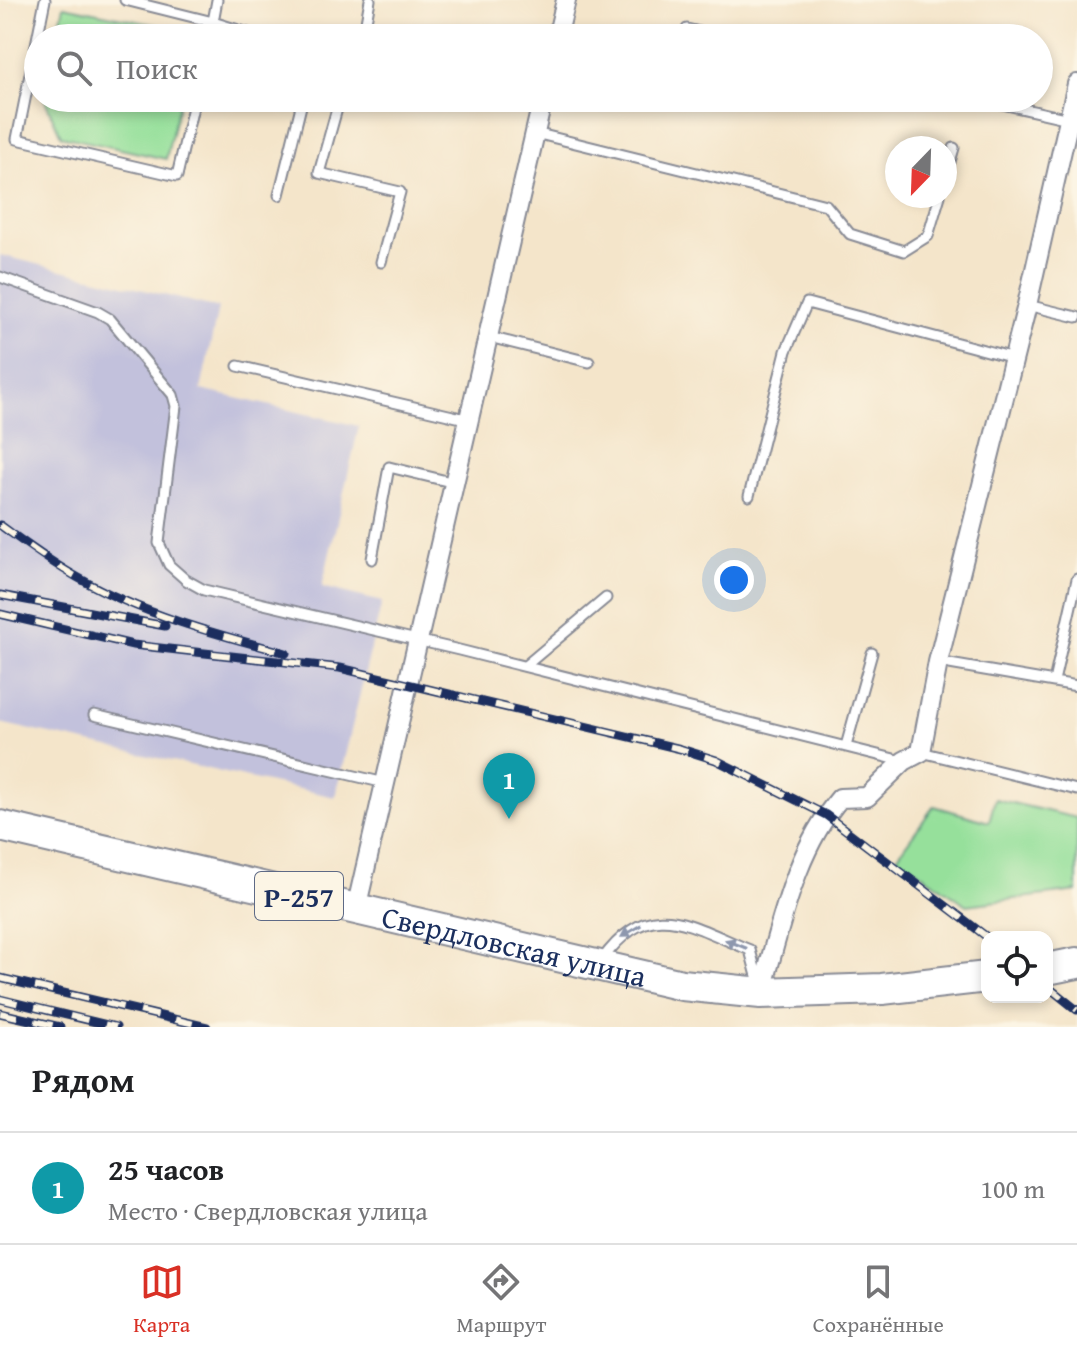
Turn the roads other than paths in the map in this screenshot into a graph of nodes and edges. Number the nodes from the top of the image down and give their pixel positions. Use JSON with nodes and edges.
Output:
{"nodes":[{"id":1,"x":45,"y":0,"type":"edge"},
{"id":2,"x":125,"y":0,"type":"edge"},
{"id":3,"x":217,"y":0,"type":"edge"},
{"id":4,"x":370,"y":0,"type":"edge"},
{"id":5,"x":566,"y":0,"type":"edge"},
{"id":6,"x":213,"y":22,"type":"junction"},
{"id":7,"x":40,"y":24,"type":"edge"},
{"id":8,"x":219,"y":24,"type":"edge"},
{"id":9,"x":366,"y":24,"type":"edge"},
{"id":10,"x":560,"y":24,"type":"edge"},
{"id":11,"x":1077,"y":84,"type":"edge"},
{"id":12,"x":24,"y":104,"type":"edge"},
{"id":13,"x":192,"y":112,"type":"edge"},
{"id":14,"x":300,"y":112,"type":"edge"},
{"id":15,"x":336,"y":112,"type":"edge"},
{"id":16,"x":540,"y":112,"type":"edge"},
{"id":17,"x":1038,"y":112,"type":"edge"},
{"id":18,"x":1069,"y":119,"type":"junction"},
{"id":19,"x":535,"y":133,"type":"junction"},
{"id":20,"x":279,"y":195,"type":"dead end"},
{"id":21,"x":936,"y":208,"type":"edge"},
{"id":22,"x":381,"y":262,"type":"dead end"},
{"id":23,"x":0,"y":277,"type":"edge"},
{"id":24,"x":1027,"y":305,"type":"junction"},
{"id":25,"x":1077,"y":317,"type":"edge"},
{"id":26,"x":489,"y":337,"type":"junction"},
{"id":27,"x":1014,"y":358,"type":"junction"},
{"id":28,"x":589,"y":362,"type":"dead end"},
{"id":29,"x":238,"y":366,"type":"dead end"},
{"id":30,"x":470,"y":420,"type":"junction"},
{"id":31,"x":455,"y":483,"type":"junction"},
{"id":32,"x":749,"y":496,"type":"dead end"},
{"id":33,"x":372,"y":559,"type":"dead end"},
{"id":34,"x":1077,"y":579,"type":"edge"},
{"id":35,"x":606,"y":598,"type":"dead end"},
{"id":36,"x":417,"y":641,"type":"junction"},
{"id":37,"x":872,"y":653,"type":"dead end"},
{"id":38,"x":938,"y":662,"type":"junction"},
{"id":39,"x":525,"y":666,"type":"junction"},
{"id":40,"x":1054,"y":681,"type":"junction"},
{"id":41,"x":1077,"y":686,"type":"edge"},
{"id":42,"x":94,"y":715,"type":"dead end"},
{"id":43,"x":846,"y":746,"type":"junction"},
{"id":44,"x":921,"y":752,"type":"junction"},
{"id":45,"x":904,"y":761,"type":"junction"},
{"id":46,"x":385,"y":783,"type":"junction"},
{"id":47,"x":1077,"y":790,"type":"edge"},
{"id":48,"x":0,"y":826,"type":"edge"},
{"id":49,"x":356,"y":909,"type":"junction"},
{"id":50,"x":1077,"y":963,"type":"edge"},
{"id":51,"x":597,"y":967,"type":"junction"},
{"id":52,"x":1053,"y":968,"type":"edge"},
{"id":53,"x":981,"y":978,"type":"edge"},
{"id":54,"x":761,"y":993,"type":"junction"}],
"edges":[{"from":1,"to":7,"type":"lane"},
{"from":2,"to":6,"type":"lane"},
{"from":3,"to":6,"type":"lane"},
{"from":4,"to":9,"type":"lane"},
{"from":5,"to":10,"type":"street"},
{"from":6,"to":8,"type":"lane"},
{"from":11,"to":18,"type":"street"},
{"from":12,"to":13,"type":"lane"},
{"from":14,"to":20,"type":"lane"},
{"from":15,"to":22,"type":"lane"},
{"from":16,"to":19,"type":"street"},
{"from":17,"to":18,"type":"lane"},
{"from":18,"to":24,"type":"street"},
{"from":19,"to":21,"type":"lane"},
{"from":19,"to":26,"type":"street"},
{"from":23,"to":36,"type":"lane"},
{"from":24,"to":25,"type":"lane"},
{"from":24,"to":27,"type":"street"},
{"from":26,"to":28,"type":"lane"},
{"from":26,"to":30,"type":"street"},
{"from":27,"to":32,"type":"lane"},
{"from":27,"to":38,"type":"street"},
{"from":29,"to":30,"type":"lane"},
{"from":30,"to":31,"type":"street"},
{"from":31,"to":33,"type":"lane"},
{"from":31,"to":36,"type":"street"},
{"from":34,"to":40,"type":"lane"},
{"from":35,"to":39,"type":"lane"},
{"from":36,"to":39,"type":"lane"},
{"from":36,"to":46,"type":"street"},
{"from":37,"to":43,"type":"lane"},
{"from":38,"to":40,"type":"lane"},
{"from":38,"to":44,"type":"street"},
{"from":39,"to":43,"type":"lane"},
{"from":40,"to":41,"type":"lane"},
{"from":42,"to":46,"type":"lane"},
{"from":43,"to":45,"type":"lane"},
{"from":44,"to":45,"type":"street"},
{"from":44,"to":47,"type":"lane"},
{"from":45,"to":54,"type":"street"},
{"from":46,"to":49,"type":"street"},
{"from":48,"to":49,"type":"highway","name":"Свердловская улица","number":"Р-257"},
{"from":49,"to":51,"type":"highway","name":"Свердловская улица","number":"Р-257"},
{"from":50,"to":52,"type":"highway"},
{"from":51,"to":54,"type":"highway","name":"Свердловская улица","number":"Р-257"},
{"from":54,"to":51,"type":"lane","one_way":true},
{"from":53,"to":54,"type":"highway","name":"Свердловская улица","number":"Р-257"}]}
